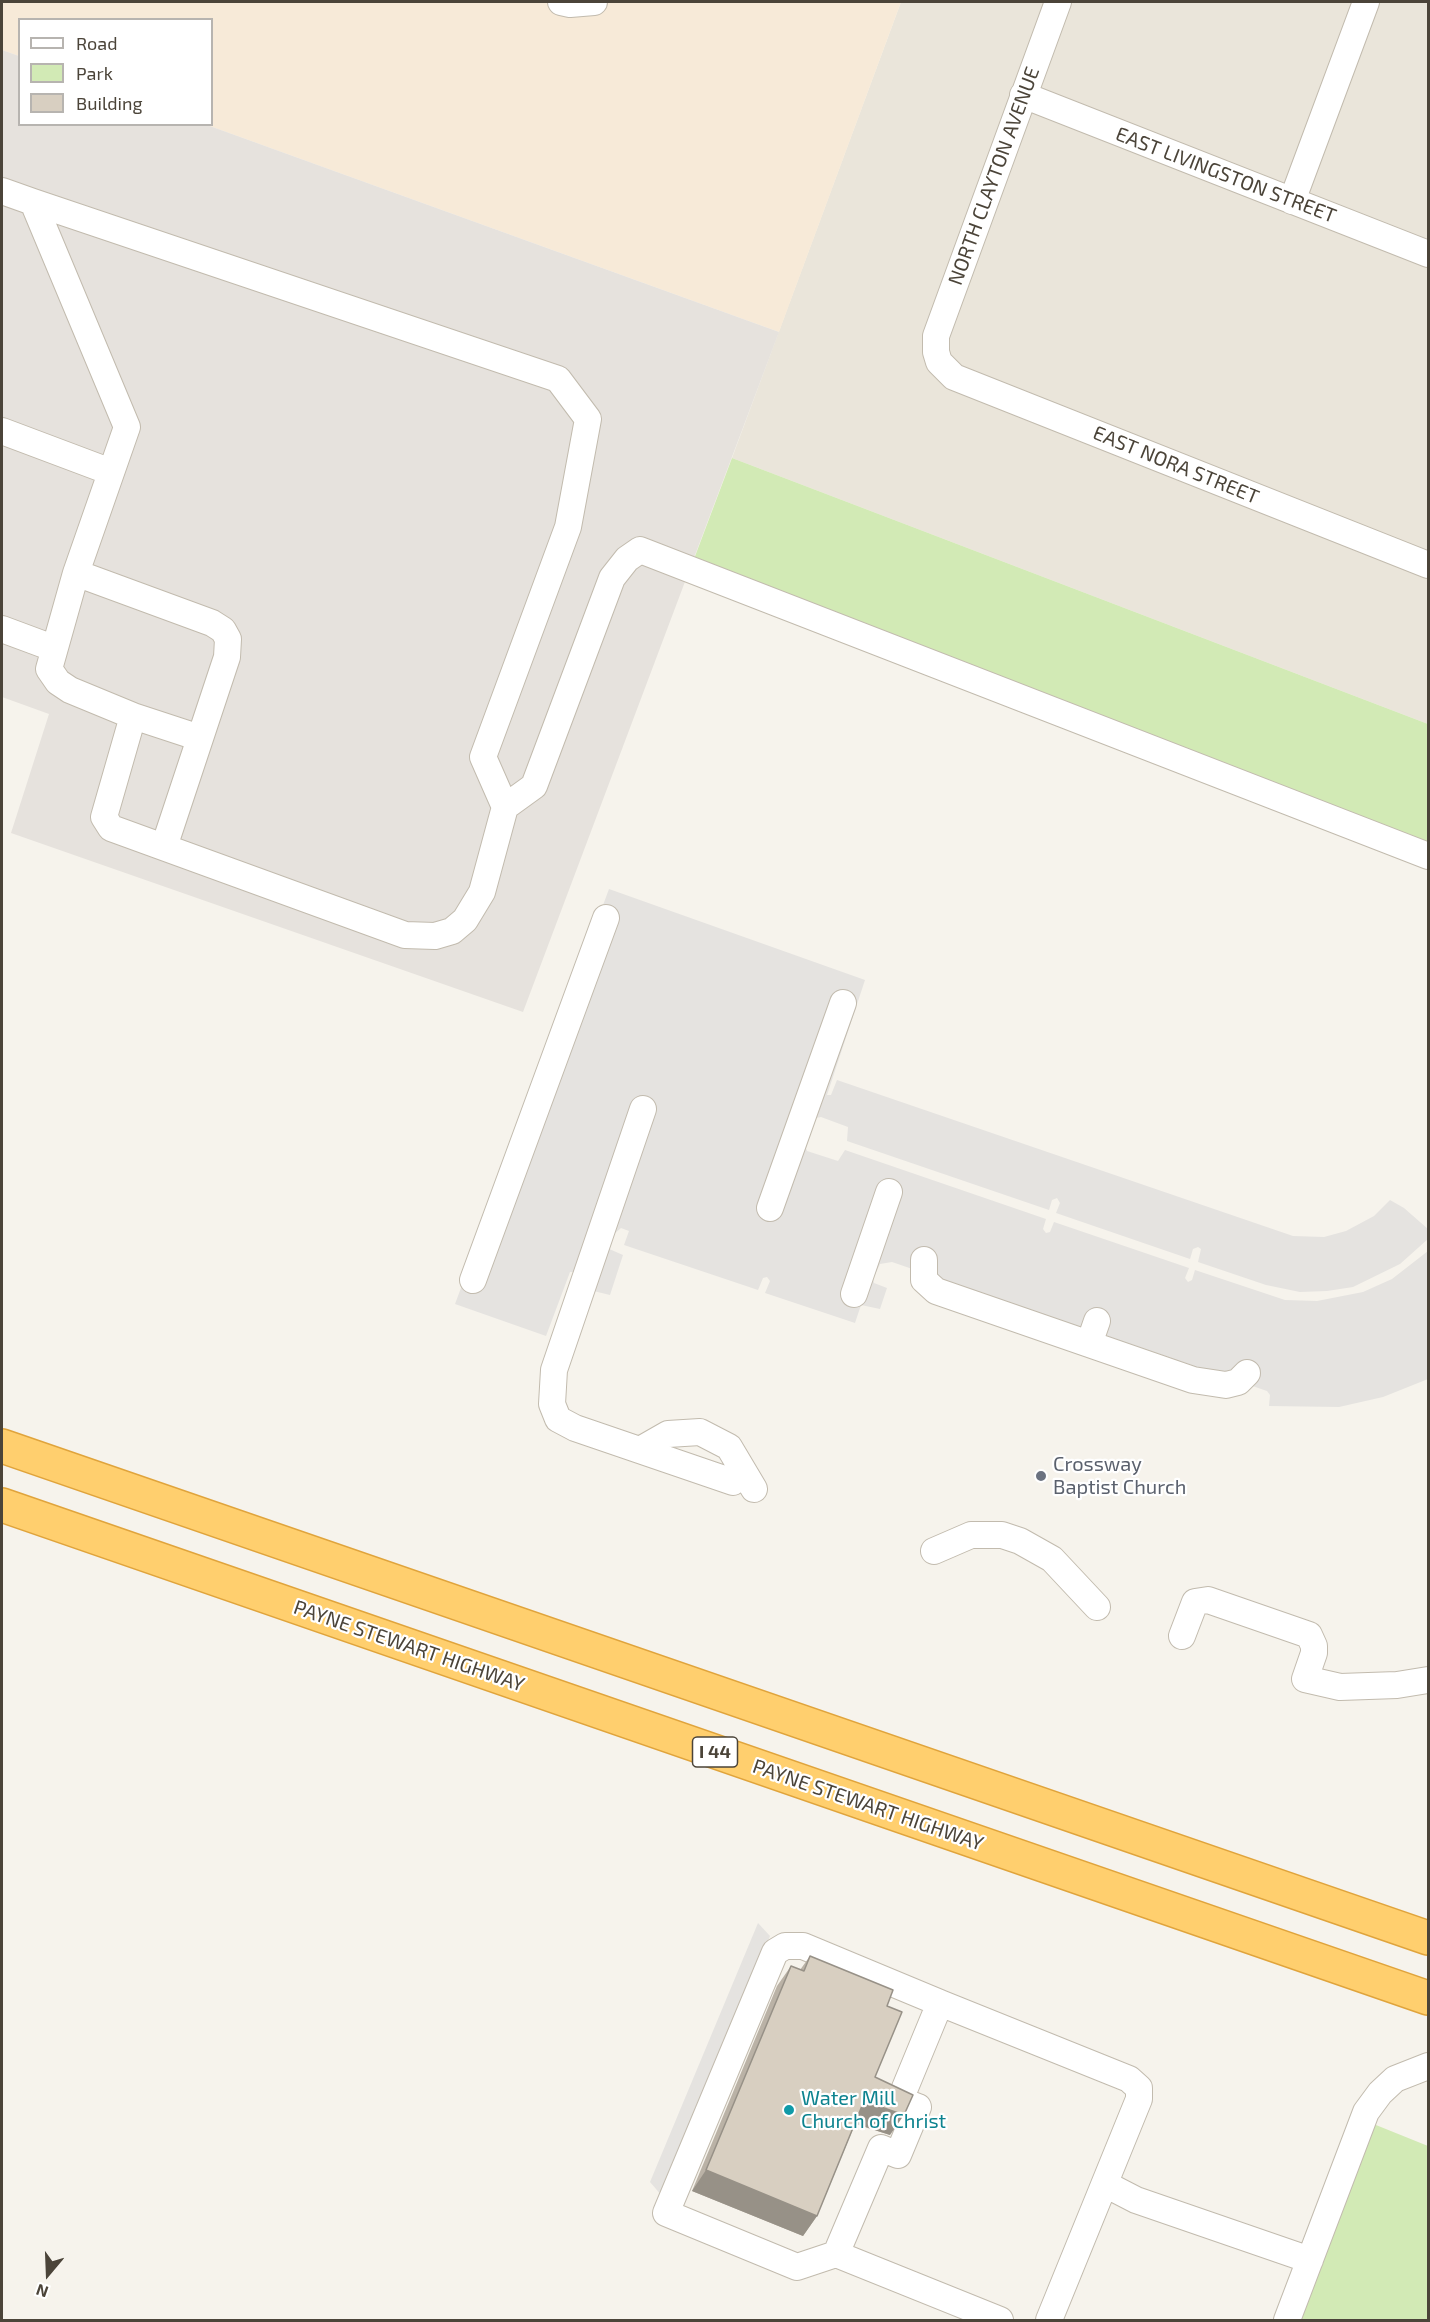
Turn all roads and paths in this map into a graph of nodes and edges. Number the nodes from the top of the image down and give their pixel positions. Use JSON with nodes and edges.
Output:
{"nodes":[{"id":1,"x":561,"y":2,"type":"edge"},
{"id":2,"x":594,"y":2,"type":"edge"},
{"id":3,"x":1058,"y":2,"type":"edge"},
{"id":4,"x":1366,"y":2,"type":"edge"},
{"id":5,"x":1023,"y":95,"type":"junction"},
{"id":6,"x":2,"y":191,"type":"edge"},
{"id":7,"x":1292,"y":201,"type":"junction"},
{"id":8,"x":33,"y":202,"type":"junction"},
{"id":9,"x":1428,"y":254,"type":"edge"},
{"id":10,"x":936,"y":352,"type":"joint"},
{"id":11,"x":2,"y":431,"type":"edge"},
{"id":12,"x":111,"y":472,"type":"junction"},
{"id":13,"x":1428,"y":564,"type":"edge"},
{"id":14,"x":76,"y":573,"type":"junction"},
{"id":15,"x":2,"y":629,"type":"edge"},
{"id":16,"x":53,"y":648,"type":"junction"},
{"id":17,"x":133,"y":716,"type":"junction"},
{"id":18,"x":200,"y":738,"type":"junction"},
{"id":19,"x":505,"y":807,"type":"junction"},
{"id":20,"x":164,"y":847,"type":"junction"},
{"id":21,"x":1428,"y":856,"type":"edge"},
{"id":22,"x":606,"y":918,"type":"dead end"},
{"id":23,"x":843,"y":1003,"type":"dead end"},
{"id":24,"x":643,"y":1109,"type":"dead end"},
{"id":25,"x":889,"y":1192,"type":"dead end"},
{"id":26,"x":770,"y":1208,"type":"dead end"},
{"id":27,"x":924,"y":1260,"type":"dead end"},
{"id":28,"x":473,"y":1280,"type":"dead end"},
{"id":29,"x":854,"y":1294,"type":"dead end"},
{"id":30,"x":1248,"y":1373,"type":"dead end"},
{"id":31,"x":2,"y":1446,"type":"edge"},
{"id":32,"x":640,"y":1450,"type":"junction"},
{"id":33,"x":2,"y":1505,"type":"edge"},
{"id":34,"x":934,"y":1551,"type":"dead end"},
{"id":35,"x":1097,"y":1607,"type":"dead end"},
{"id":36,"x":1182,"y":1636,"type":"dead end"},
{"id":37,"x":1428,"y":1680,"type":"edge"},
{"id":38,"x":1428,"y":1938,"type":"edge"},
{"id":39,"x":1428,"y":1998,"type":"edge"},
{"id":40,"x":940,"y":2003,"type":"junction"},
{"id":41,"x":1428,"y":2066,"type":"edge"},
{"id":42,"x":1105,"y":2184,"type":"junction"},
{"id":43,"x":836,"y":2254,"type":"junction"},
{"id":44,"x":1310,"y":2260,"type":"junction"},
{"id":45,"x":1000,"y":2320,"type":"edge"},
{"id":46,"x":1049,"y":2320,"type":"edge"},
{"id":47,"x":1287,"y":2320,"type":"edge"}],
"edges":[{"from":1,"to":2,"type":"street"},
{"from":3,"to":5,"type":"street","name":"NORTH CLAYTON AVENUE"},
{"from":4,"to":7,"type":"street"},
{"from":5,"to":7,"type":"street","name":"EAST LIVINGSTON STREET"},
{"from":5,"to":10,"type":"street","name":"NORTH CLAYTON AVENUE"},
{"from":6,"to":8,"type":"street"},
{"from":7,"to":9,"type":"street","name":"EAST LIVINGSTON STREET"},
{"from":8,"to":12,"type":"street"},
{"from":8,"to":19,"type":"street"},
{"from":10,"to":13,"type":"street","name":"EAST NORA STREET"},
{"from":11,"to":12,"type":"street"},
{"from":12,"to":14,"type":"street"},
{"from":14,"to":16,"type":"street"},
{"from":14,"to":18,"type":"street"},
{"from":15,"to":16,"type":"street"},
{"from":16,"to":17,"type":"street"},
{"from":17,"to":18,"type":"street"},
{"from":17,"to":20,"type":"street"},
{"from":18,"to":20,"type":"street"},
{"from":19,"to":20,"type":"street"},
{"from":19,"to":21,"type":"street"},
{"from":22,"to":28,"type":"street"},
{"from":23,"to":26,"type":"street"},
{"from":24,"to":32,"type":"street"},
{"from":25,"to":29,"type":"street"},
{"from":27,"to":30,"type":"street"},
{"from":31,"to":38,"type":"highway"},
{"from":32,"to":32,"type":"street"},
{"from":33,"to":39,"type":"highway","name":"PAYNE STEWART HIGHWAY","number":"I 44"},
{"from":34,"to":35,"type":"street"},
{"from":36,"to":37,"type":"street"},
{"from":40,"to":42,"type":"street"},
{"from":40,"to":43,"type":"street"},
{"from":40,"to":43,"type":"street"},
{"from":41,"to":44,"type":"street"},
{"from":42,"to":44,"type":"street"},
{"from":42,"to":46,"type":"street"},
{"from":43,"to":45,"type":"street"},
{"from":44,"to":47,"type":"street"}]}
